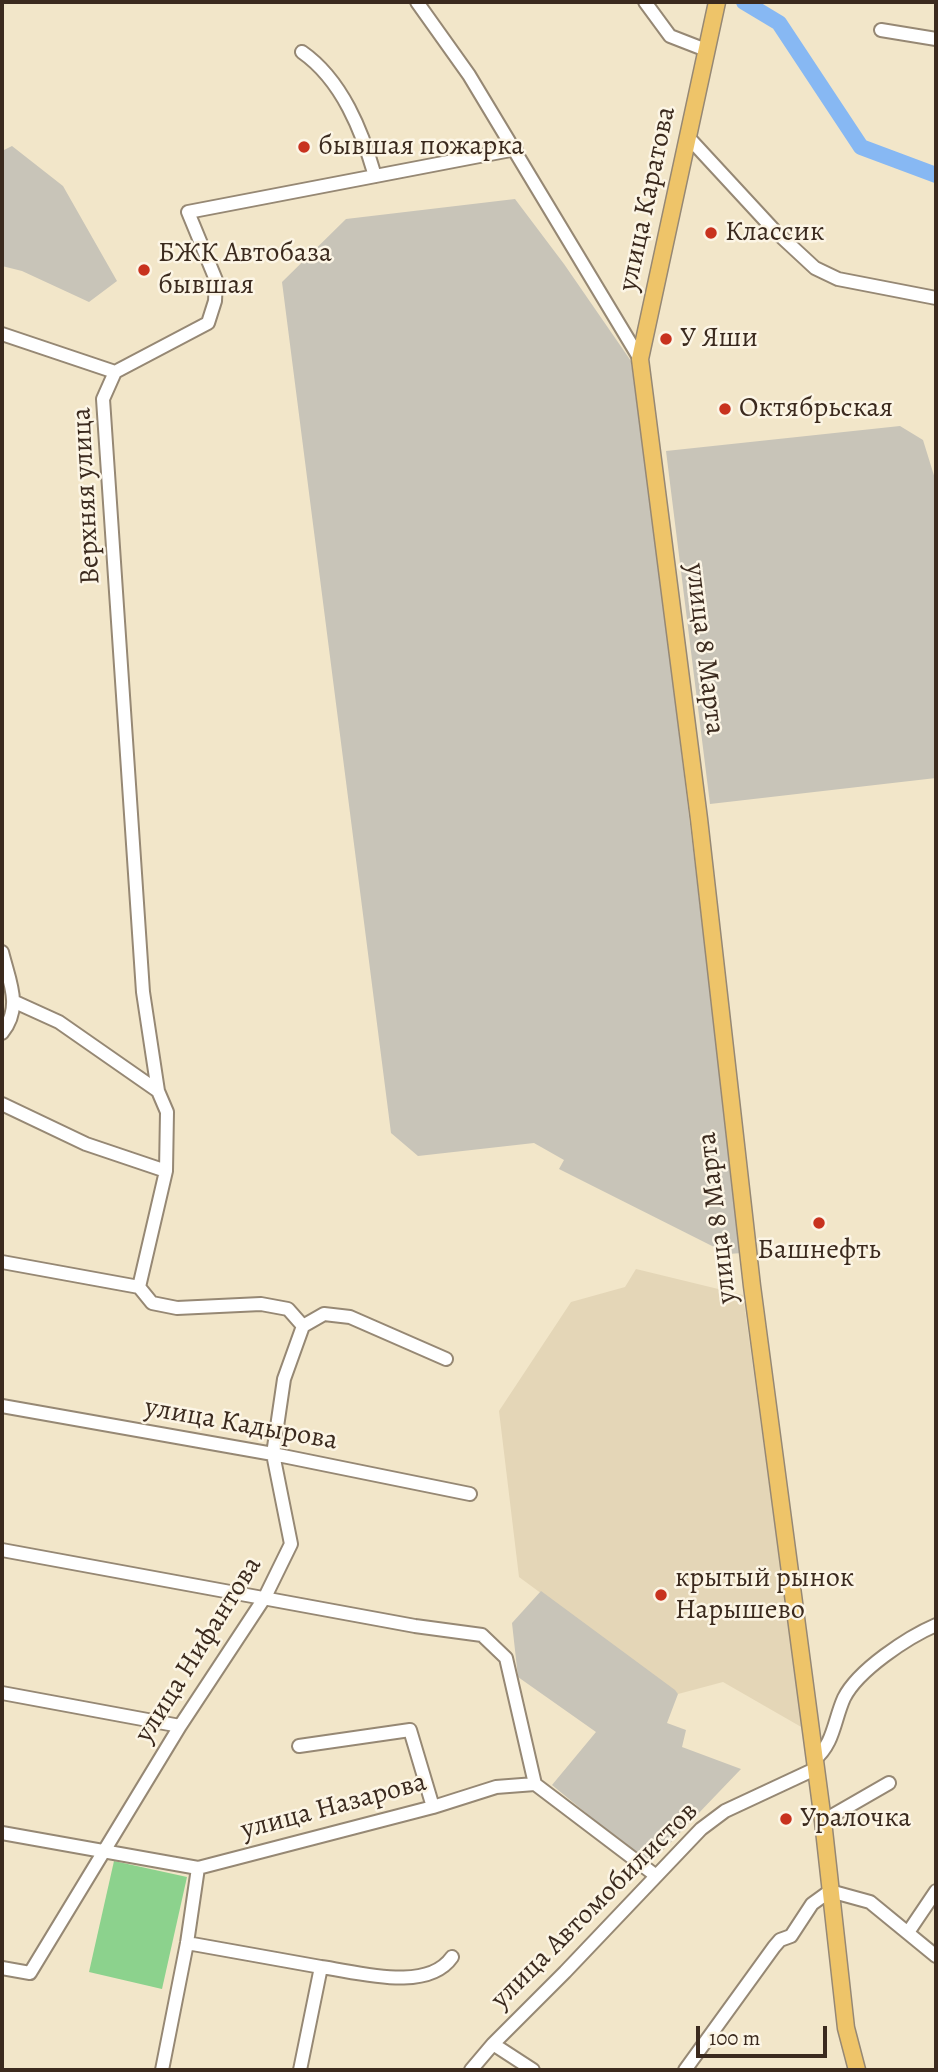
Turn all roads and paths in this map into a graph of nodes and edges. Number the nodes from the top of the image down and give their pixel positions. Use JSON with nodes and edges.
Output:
{"nodes":[{"id":1,"x":417,"y":2,"type":"edge"},
{"id":2,"x":645,"y":2,"type":"edge"},
{"id":3,"x":716,"y":5,"type":"edge"},
{"id":4,"x":881,"y":30,"type":"dead end"},
{"id":5,"x":936,"y":39,"type":"edge"},
{"id":6,"x":706,"y":50,"type":"junction"},
{"id":7,"x":302,"y":52,"type":"dead end"},
{"id":8,"x":689,"y":138,"type":"junction"},
{"id":9,"x":516,"y":149,"type":"junction"},
{"id":10,"x":375,"y":176,"type":"junction"},
{"id":11,"x":936,"y":298,"type":"edge"},
{"id":12,"x":2,"y":334,"type":"edge"},
{"id":13,"x":640,"y":359,"type":"junction"},
{"id":14,"x":115,"y":372,"type":"junction"},
{"id":15,"x":2,"y":952,"type":"edge"},
{"id":16,"x":15,"y":1002,"type":"junction"},
{"id":17,"x":2,"y":1033,"type":"edge"},
{"id":18,"x":158,"y":1091,"type":"junction"},
{"id":19,"x":2,"y":1104,"type":"edge"},
{"id":20,"x":166,"y":1171,"type":"junction"},
{"id":21,"x":2,"y":1262,"type":"edge"},
{"id":22,"x":139,"y":1287,"type":"junction"},
{"id":23,"x":303,"y":1326,"type":"junction"},
{"id":24,"x":446,"y":1359,"type":"dead end"},
{"id":25,"x":2,"y":1406,"type":"edge"},
{"id":26,"x":273,"y":1454,"type":"junction"},
{"id":27,"x":470,"y":1494,"type":"dead end"},
{"id":28,"x":2,"y":1550,"type":"edge"},
{"id":29,"x":265,"y":1597,"type":"junction"},
{"id":30,"x":936,"y":1625,"type":"edge"},
{"id":31,"x":2,"y":1693,"type":"edge"},
{"id":32,"x":180,"y":1726,"type":"junction"},
{"id":33,"x":299,"y":1746,"type":"dead end"},
{"id":34,"x":815,"y":1765,"type":"junction"},
{"id":35,"x":889,"y":1783,"type":"dead end"},
{"id":36,"x":535,"y":1784,"type":"junction"},
{"id":37,"x":433,"y":1807,"type":"junction"},
{"id":38,"x":822,"y":1821,"type":"junction"},
{"id":39,"x":2,"y":1833,"type":"edge"},
{"id":40,"x":104,"y":1852,"type":"junction"},
{"id":41,"x":198,"y":1868,"type":"junction"},
{"id":42,"x":655,"y":1875,"type":"junction"},
{"id":43,"x":830,"y":1891,"type":"junction"},
{"id":44,"x":936,"y":1891,"type":"edge"},
{"id":45,"x":909,"y":1931,"type":"junction"},
{"id":46,"x":187,"y":1943,"type":"junction"},
{"id":47,"x":936,"y":1956,"type":"edge"},
{"id":48,"x":452,"y":1957,"type":"dead end"},
{"id":49,"x":321,"y":1967,"type":"junction"},
{"id":50,"x":2,"y":1968,"type":"edge"},
{"id":51,"x":493,"y":2044,"type":"junction"},
{"id":52,"x":162,"y":2070,"type":"edge"},
{"id":53,"x":300,"y":2070,"type":"edge"},
{"id":54,"x":471,"y":2070,"type":"edge"},
{"id":55,"x":533,"y":2070,"type":"edge"},
{"id":56,"x":685,"y":2070,"type":"edge"},
{"id":57,"x":857,"y":2070,"type":"edge"}],
"edges":[{"from":1,"to":9,"type":"street"},
{"from":2,"to":6,"type":"street"},
{"from":3,"to":6,"type":"main road","name":"улица Каратова"},
{"from":4,"to":5,"type":"street"},
{"from":6,"to":8,"type":"main road","name":"улица Каратова"},
{"from":7,"to":10,"type":"street"},
{"from":8,"to":11,"type":"street"},
{"from":8,"to":13,"type":"main road","name":"улица Каратова"},
{"from":9,"to":10,"type":"street","name":"Верхняя улица"},
{"from":9,"to":13,"type":"street"},
{"from":10,"to":14,"type":"street","name":"Верхняя улица"},
{"from":12,"to":14,"type":"street"},
{"from":13,"to":34,"type":"main road","name":"улица 8 Марта"},
{"from":14,"to":18,"type":"street","name":"Верхняя улица"},
{"from":15,"to":16,"type":"street"},
{"from":16,"to":17,"type":"street"},
{"from":16,"to":18,"type":"street"},
{"from":18,"to":20,"type":"street","name":"Верхняя улица"},
{"from":19,"to":20,"type":"street"},
{"from":20,"to":22,"type":"street","name":"Верхняя улица"},
{"from":21,"to":22,"type":"street"},
{"from":22,"to":23,"type":"street"},
{"from":23,"to":24,"type":"street"},
{"from":23,"to":26,"type":"street","name":"улица Нифантова"},
{"from":25,"to":26,"type":"street","name":"улица Кадырова"},
{"from":26,"to":27,"type":"street","name":"улица Кадырова"},
{"from":26,"to":29,"type":"street","name":"улица Нифантова"},
{"from":28,"to":29,"type":"street"},
{"from":29,"to":32,"type":"street","name":"улица Нифантова"},
{"from":29,"to":36,"type":"street"},
{"from":30,"to":34,"type":"street"},
{"from":31,"to":32,"type":"street"},
{"from":32,"to":40,"type":"street","name":"улица Нифантова"},
{"from":33,"to":37,"type":"street"},
{"from":34,"to":38,"type":"main road","name":"улица 8 Марта"},
{"from":34,"to":42,"type":"street","name":"улица Автомобилистов"},
{"from":35,"to":38,"type":"street"},
{"from":36,"to":37,"type":"street","name":"улица Назарова"},
{"from":36,"to":42,"type":"street"},
{"from":37,"to":41,"type":"street","name":"улица Назарова"},
{"from":38,"to":43,"type":"main road","name":"улица 8 Марта"},
{"from":39,"to":40,"type":"street"},
{"from":40,"to":41,"type":"street"},
{"from":40,"to":50,"type":"street","name":"улица Нифантова"},
{"from":41,"to":46,"type":"street"},
{"from":42,"to":51,"type":"street","name":"улица Автомобилистов"},
{"from":43,"to":45,"type":"street"},
{"from":43,"to":56,"type":"street"},
{"from":43,"to":57,"type":"main road","name":"улица 8 Марта"},
{"from":44,"to":45,"type":"street"},
{"from":45,"to":47,"type":"street"},
{"from":46,"to":49,"type":"street"},
{"from":46,"to":52,"type":"street"},
{"from":48,"to":49,"type":"street"},
{"from":49,"to":53,"type":"street"},
{"from":51,"to":54,"type":"street"},
{"from":51,"to":55,"type":"street","name":"улица Автомобилистов"}]}
